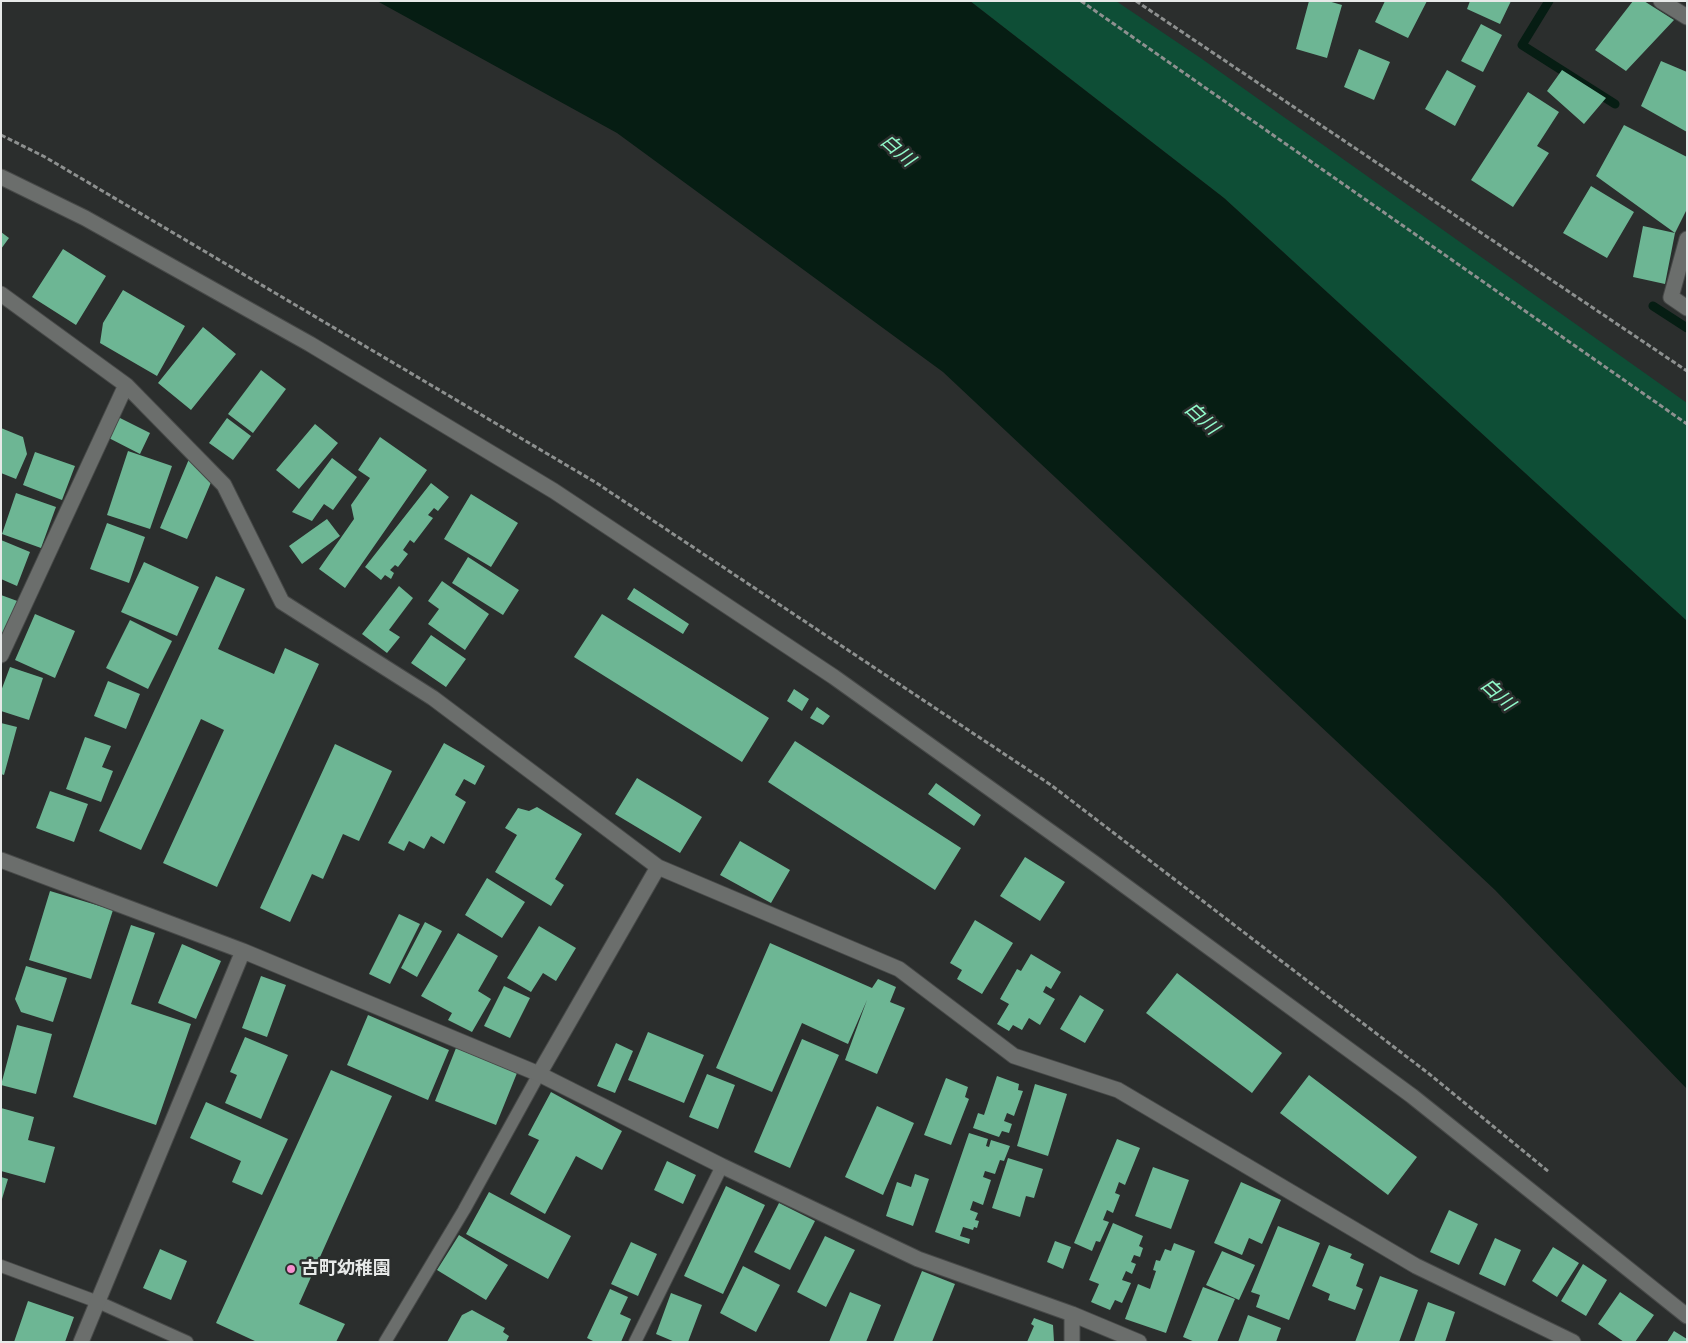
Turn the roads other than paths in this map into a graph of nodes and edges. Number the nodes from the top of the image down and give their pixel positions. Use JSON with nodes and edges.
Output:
{"nodes":[{"id":1,"x":1661,"y":1,"type":"edge"},
{"id":2,"x":1687,"y":18,"type":"edge"},
{"id":3,"x":1,"y":177,"type":"edge"},
{"id":4,"x":1687,"y":239,"type":"edge"},
{"id":5,"x":1,"y":294,"type":"edge"},
{"id":6,"x":1687,"y":308,"type":"edge"},
{"id":7,"x":126,"y":385,"type":"junction"},
{"id":8,"x":1,"y":655,"type":"edge"},
{"id":9,"x":1,"y":860,"type":"edge"},
{"id":10,"x":658,"y":867,"type":"junction"},
{"id":11,"x":242,"y":951,"type":"junction"},
{"id":12,"x":539,"y":1074,"type":"junction"},
{"id":13,"x":722,"y":1166,"type":"junction"},
{"id":14,"x":1,"y":1266,"type":"edge"},
{"id":15,"x":98,"y":1302,"type":"junction"},
{"id":16,"x":1072,"y":1314,"type":"junction"},
{"id":17,"x":1687,"y":1316,"type":"edge"},
{"id":18,"x":82,"y":1342,"type":"edge"},
{"id":19,"x":188,"y":1342,"type":"edge"},
{"id":20,"x":385,"y":1342,"type":"edge"},
{"id":21,"x":636,"y":1342,"type":"edge"},
{"id":22,"x":1072,"y":1342,"type":"edge"},
{"id":23,"x":1139,"y":1342,"type":"edge"},
{"id":24,"x":1573,"y":1342,"type":"edge"}],
"edges":[{"from":1,"to":2,"type":"street"},
{"from":3,"to":17,"type":"street"},
{"from":4,"to":6,"type":"street"},
{"from":5,"to":7,"type":"street"},
{"from":7,"to":8,"type":"street"},
{"from":7,"to":10,"type":"street"},
{"from":9,"to":11,"type":"street"},
{"from":10,"to":12,"type":"street"},
{"from":10,"to":24,"type":"street"},
{"from":11,"to":12,"type":"street"},
{"from":11,"to":15,"type":"street"},
{"from":12,"to":13,"type":"street"},
{"from":12,"to":20,"type":"lane"},
{"from":13,"to":16,"type":"street"},
{"from":13,"to":21,"type":"lane"},
{"from":14,"to":15,"type":"lane"},
{"from":15,"to":18,"type":"street"},
{"from":15,"to":19,"type":"lane"},
{"from":16,"to":22,"type":"street"},
{"from":16,"to":23,"type":"street"}]}
